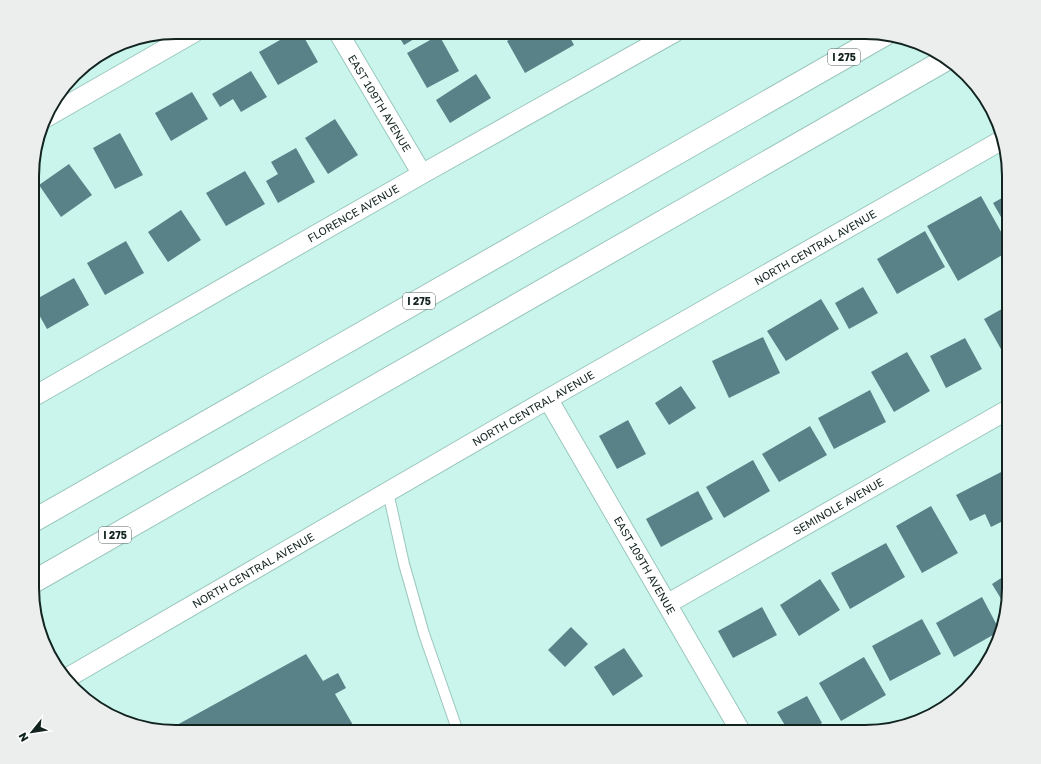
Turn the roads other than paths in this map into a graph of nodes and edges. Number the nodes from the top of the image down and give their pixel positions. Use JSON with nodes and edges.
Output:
{"nodes":[{"id":1,"x":183,"y":39,"type":"edge"},
{"id":2,"x":342,"y":39,"type":"edge"},
{"id":3,"x":663,"y":39,"type":"edge"},
{"id":4,"x":877,"y":39,"type":"edge"},
{"id":5,"x":940,"y":62,"type":"edge"},
{"id":6,"x":55,"y":112,"type":"edge"},
{"id":7,"x":997,"y":143,"type":"edge"},
{"id":8,"x":422,"y":174,"type":"junction"},
{"id":9,"x":39,"y":394,"type":"edge"},
{"id":10,"x":548,"y":399,"type":"junction"},
{"id":11,"x":1002,"y":413,"type":"edge"},
{"id":12,"x":388,"y":492,"type":"junction"},
{"id":13,"x":39,"y":518,"type":"edge"},
{"id":14,"x":39,"y":579,"type":"edge"},
{"id":15,"x":667,"y":604,"type":"junction"},
{"id":16,"x":71,"y":676,"type":"edge"},
{"id":17,"x":456,"y":725,"type":"edge"},
{"id":18,"x":737,"y":725,"type":"edge"}],
"edges":[{"from":1,"to":6,"type":"street"},
{"from":2,"to":8,"type":"street","name":"EAST 109TH AVENUE"},
{"from":3,"to":8,"type":"street","name":"FLORENCE AVENUE"},
{"from":4,"to":13,"type":"highway","number":"I 275"},
{"from":5,"to":14,"type":"highway","number":"I 275"},
{"from":7,"to":10,"type":"street","name":"NORTH CENTRAL AVENUE"},
{"from":8,"to":9,"type":"street","name":"FLORENCE AVENUE"},
{"from":10,"to":12,"type":"street","name":"NORTH CENTRAL AVENUE"},
{"from":10,"to":15,"type":"street","name":"EAST 109TH AVENUE"},
{"from":11,"to":15,"type":"street","name":"SEMINOLE AVENUE"},
{"from":12,"to":16,"type":"street","name":"NORTH CENTRAL AVENUE"},
{"from":12,"to":17,"type":"lane"},
{"from":15,"to":18,"type":"street","name":"EAST 109TH AVENUE"}]}
